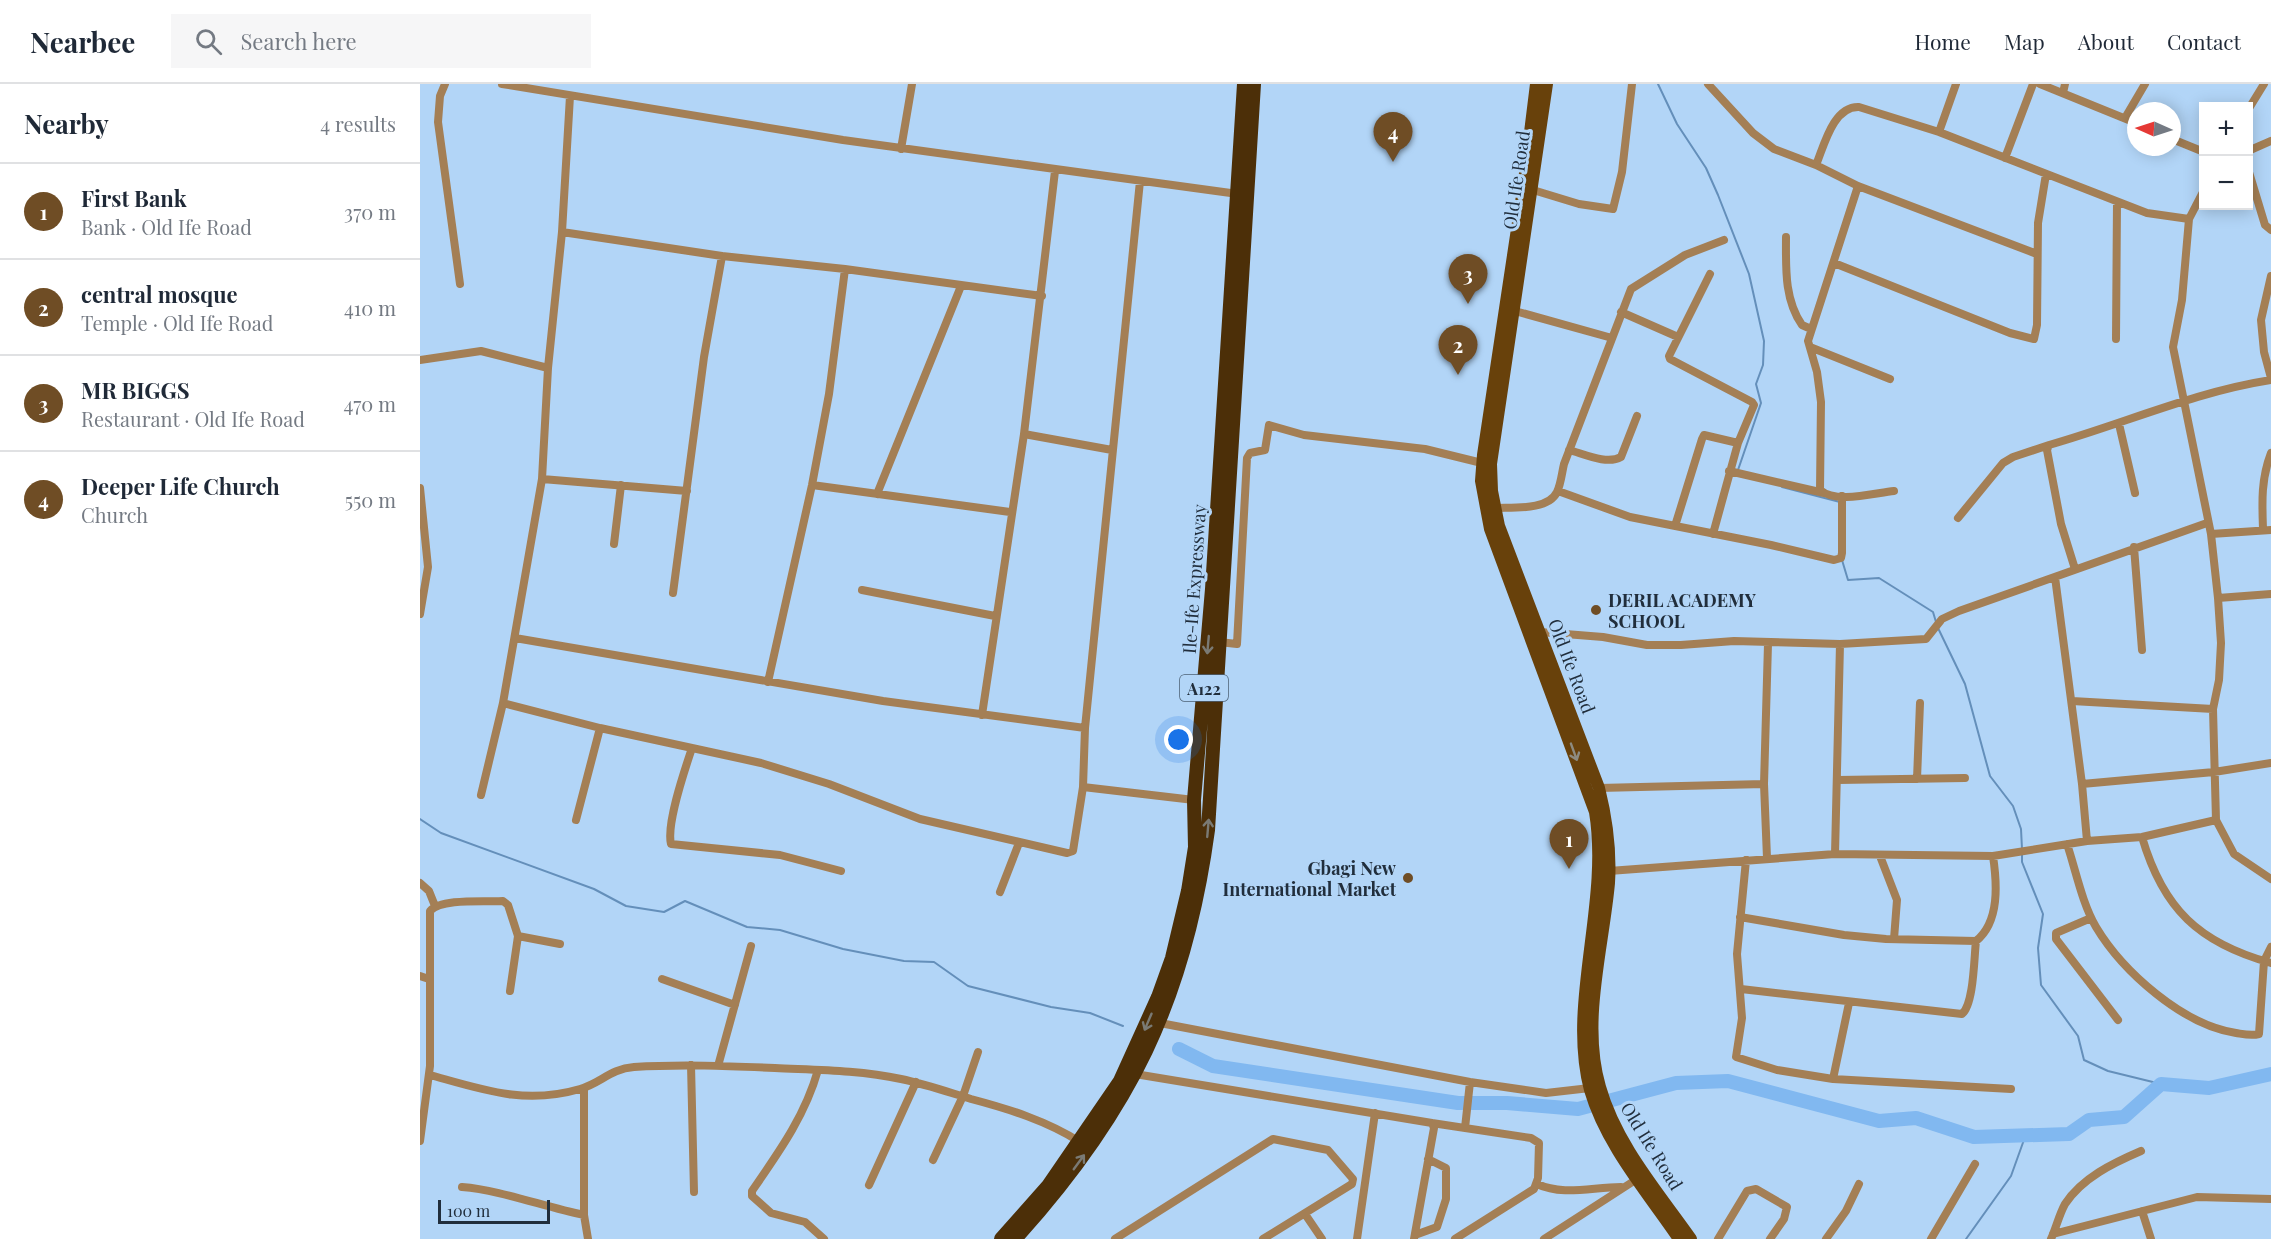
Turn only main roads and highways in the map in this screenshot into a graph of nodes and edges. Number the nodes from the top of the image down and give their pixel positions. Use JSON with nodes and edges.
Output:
{"nodes":[{"id":1,"x":1244,"y":84,"type":"edge"},
{"id":2,"x":1254,"y":84,"type":"edge"},
{"id":3,"x":1536,"y":84,"type":"edge"},
{"id":4,"x":1546,"y":84,"type":"edge"},
{"id":5,"x":1519,"y":251,"type":"junction"},
{"id":6,"x":1563,"y":707,"type":"junction"},
{"id":7,"x":1588,"y":1039,"type":"junction"},
{"id":8,"x":1600,"y":1105,"type":"junction"},
{"id":9,"x":1001,"y":1239,"type":"edge"},
{"id":10,"x":1015,"y":1239,"type":"edge"},
{"id":11,"x":1679,"y":1239,"type":"edge"},
{"id":12,"x":1691,"y":1239,"type":"edge"}],
"edges":[{"from":1,"to":9,"type":"highway","name":"Ile-Ife Expressway","number":"A122","one_way":true},
{"from":10,"to":2,"type":"highway","name":"Ile-Ife Expressway","number":"A122","one_way":true},
{"from":3,"to":5,"type":"main road","name":"Old Ife Road"},
{"from":4,"to":5,"type":"main road","name":"Old Ife Road"},
{"from":5,"to":6,"type":"main road","name":"Old Ife Road"},
{"from":5,"to":6,"type":"main road","name":"Old Ife Road"},
{"from":6,"to":7,"type":"main road","name":"Old Ife Road","one_way":true},
{"from":6,"to":7,"type":"main road","name":"Old Ife Road"},
{"from":7,"to":8,"type":"main road","name":"Old Ife Road"},
{"from":8,"to":11,"type":"main road","name":"Old Ife Road"},
{"from":8,"to":12,"type":"main road","name":"Old Ife Road"}]}
